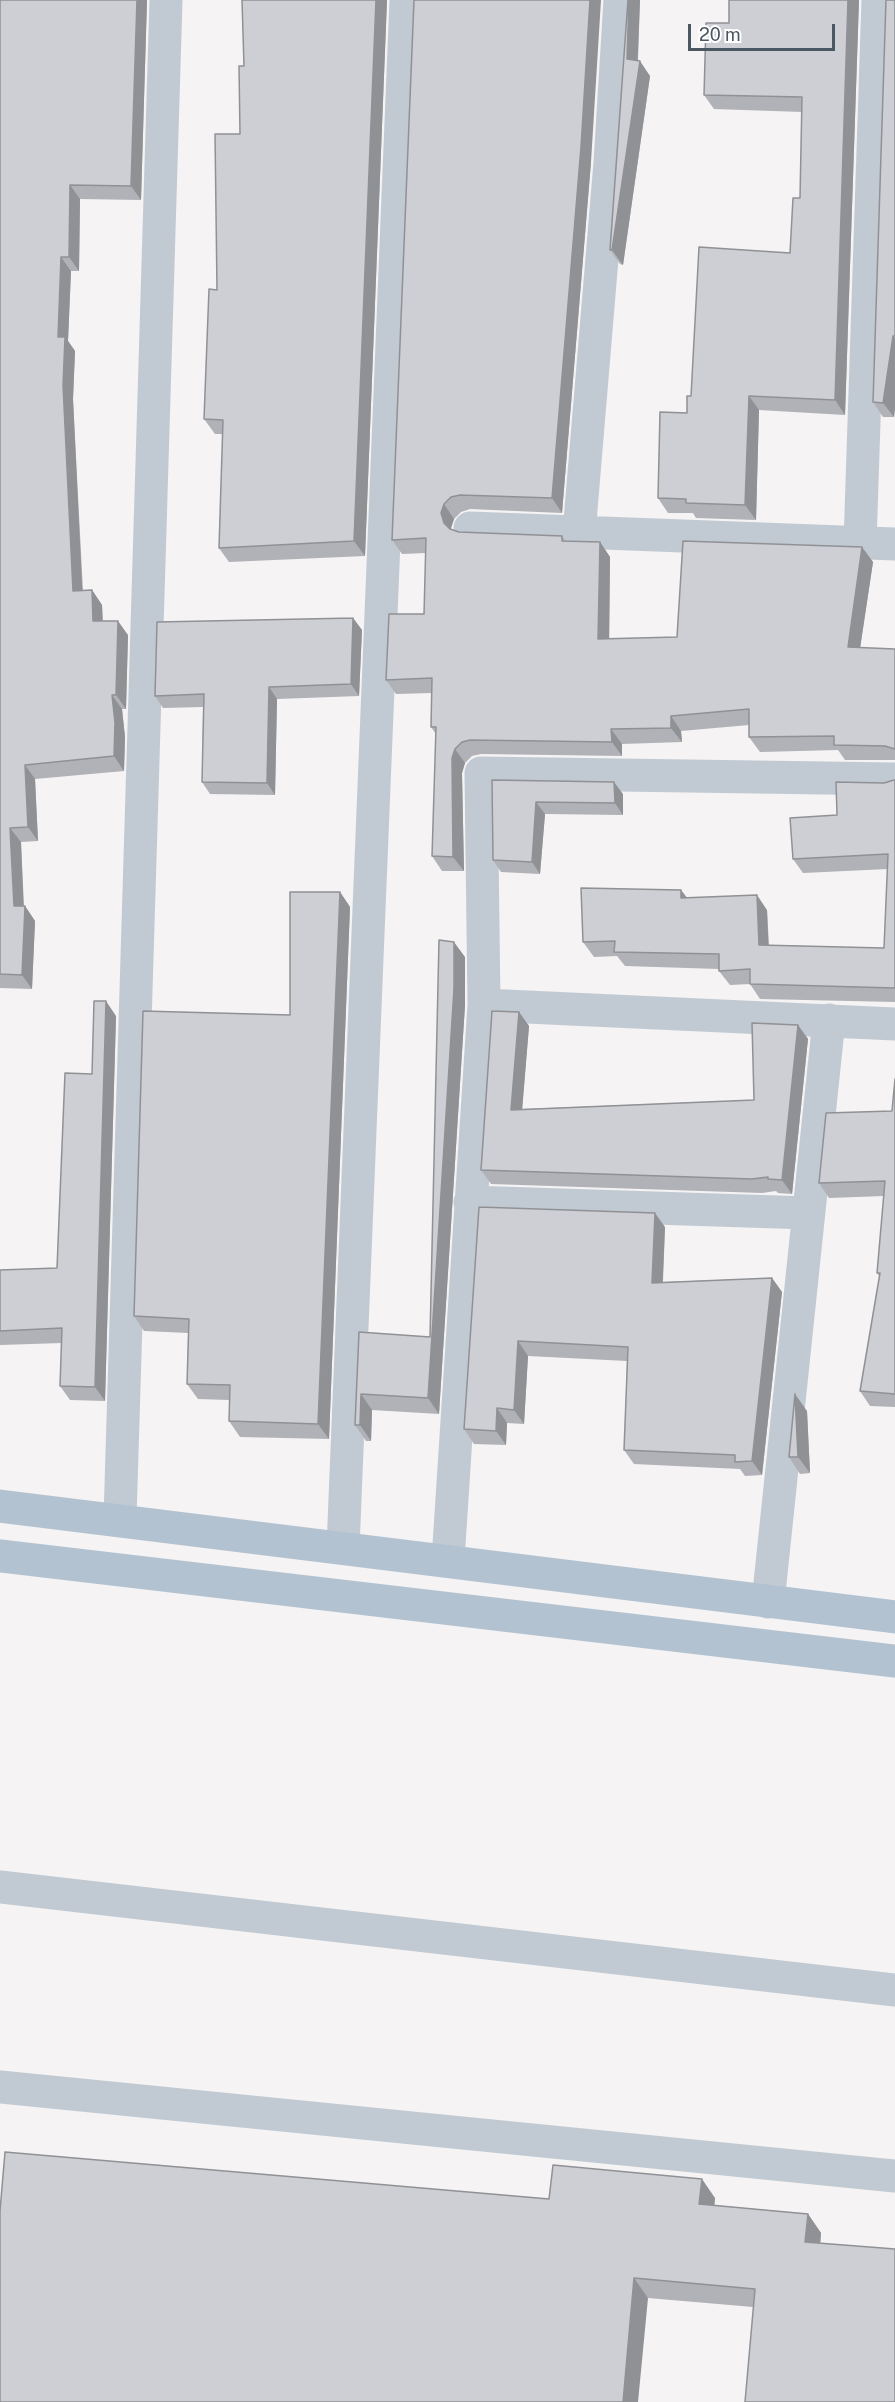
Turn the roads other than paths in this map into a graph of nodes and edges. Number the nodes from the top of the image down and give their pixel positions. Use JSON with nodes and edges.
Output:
{"nodes":[{"id":1,"x":166,"y":0,"type":"edge"},
{"id":2,"x":406,"y":0,"type":"edge"},
{"id":3,"x":620,"y":0,"type":"edge"},
{"id":4,"x":878,"y":0,"type":"edge"},
{"id":5,"x":470,"y":528,"type":"dead end"},
{"id":6,"x":579,"y":533,"type":"junction"},
{"id":7,"x":860,"y":543,"type":"junction"},
{"id":8,"x":895,"y":544,"type":"edge"},
{"id":9,"x":895,"y":779,"type":"edge"},
{"id":10,"x":484,"y":1005,"type":"junction"},
{"id":11,"x":829,"y":1020,"type":"junction"},
{"id":12,"x":895,"y":1024,"type":"edge"},
{"id":13,"x":471,"y":1202,"type":"junction"},
{"id":14,"x":808,"y":1213,"type":"junction"},
{"id":15,"x":0,"y":1506,"type":"edge"},
{"id":16,"x":120,"y":1519,"type":"junction"},
{"id":17,"x":343,"y":1548,"type":"junction"},
{"id":18,"x":0,"y":1556,"type":"edge"},
{"id":19,"x":447,"y":1560,"type":"junction"},
{"id":20,"x":768,"y":1602,"type":"junction"},
{"id":21,"x":895,"y":1617,"type":"edge"},
{"id":22,"x":895,"y":1661,"type":"edge"},
{"id":23,"x":0,"y":1887,"type":"edge"},
{"id":24,"x":895,"y":1990,"type":"edge"},
{"id":25,"x":0,"y":2087,"type":"edge"},
{"id":26,"x":895,"y":2175,"type":"edge"}],
"edges":[{"from":1,"to":16,"type":"street"},
{"from":2,"to":17,"type":"street"},
{"from":3,"to":6,"type":"street"},
{"from":4,"to":7,"type":"street"},
{"from":5,"to":6,"type":"street"},
{"from":6,"to":7,"type":"street"},
{"from":7,"to":8,"type":"street"},
{"from":9,"to":10,"type":"street"},
{"from":10,"to":11,"type":"street"},
{"from":10,"to":13,"type":"street"},
{"from":11,"to":12,"type":"street"},
{"from":11,"to":14,"type":"street"},
{"from":13,"to":14,"type":"street"},
{"from":13,"to":19,"type":"street"},
{"from":14,"to":20,"type":"street"},
{"from":15,"to":16,"type":"main road"},
{"from":16,"to":17,"type":"main road"},
{"from":17,"to":19,"type":"main road"},
{"from":18,"to":22,"type":"main road"},
{"from":19,"to":20,"type":"main road"},
{"from":20,"to":21,"type":"main road"},
{"from":23,"to":24,"type":"street"},
{"from":25,"to":26,"type":"street"}]}
